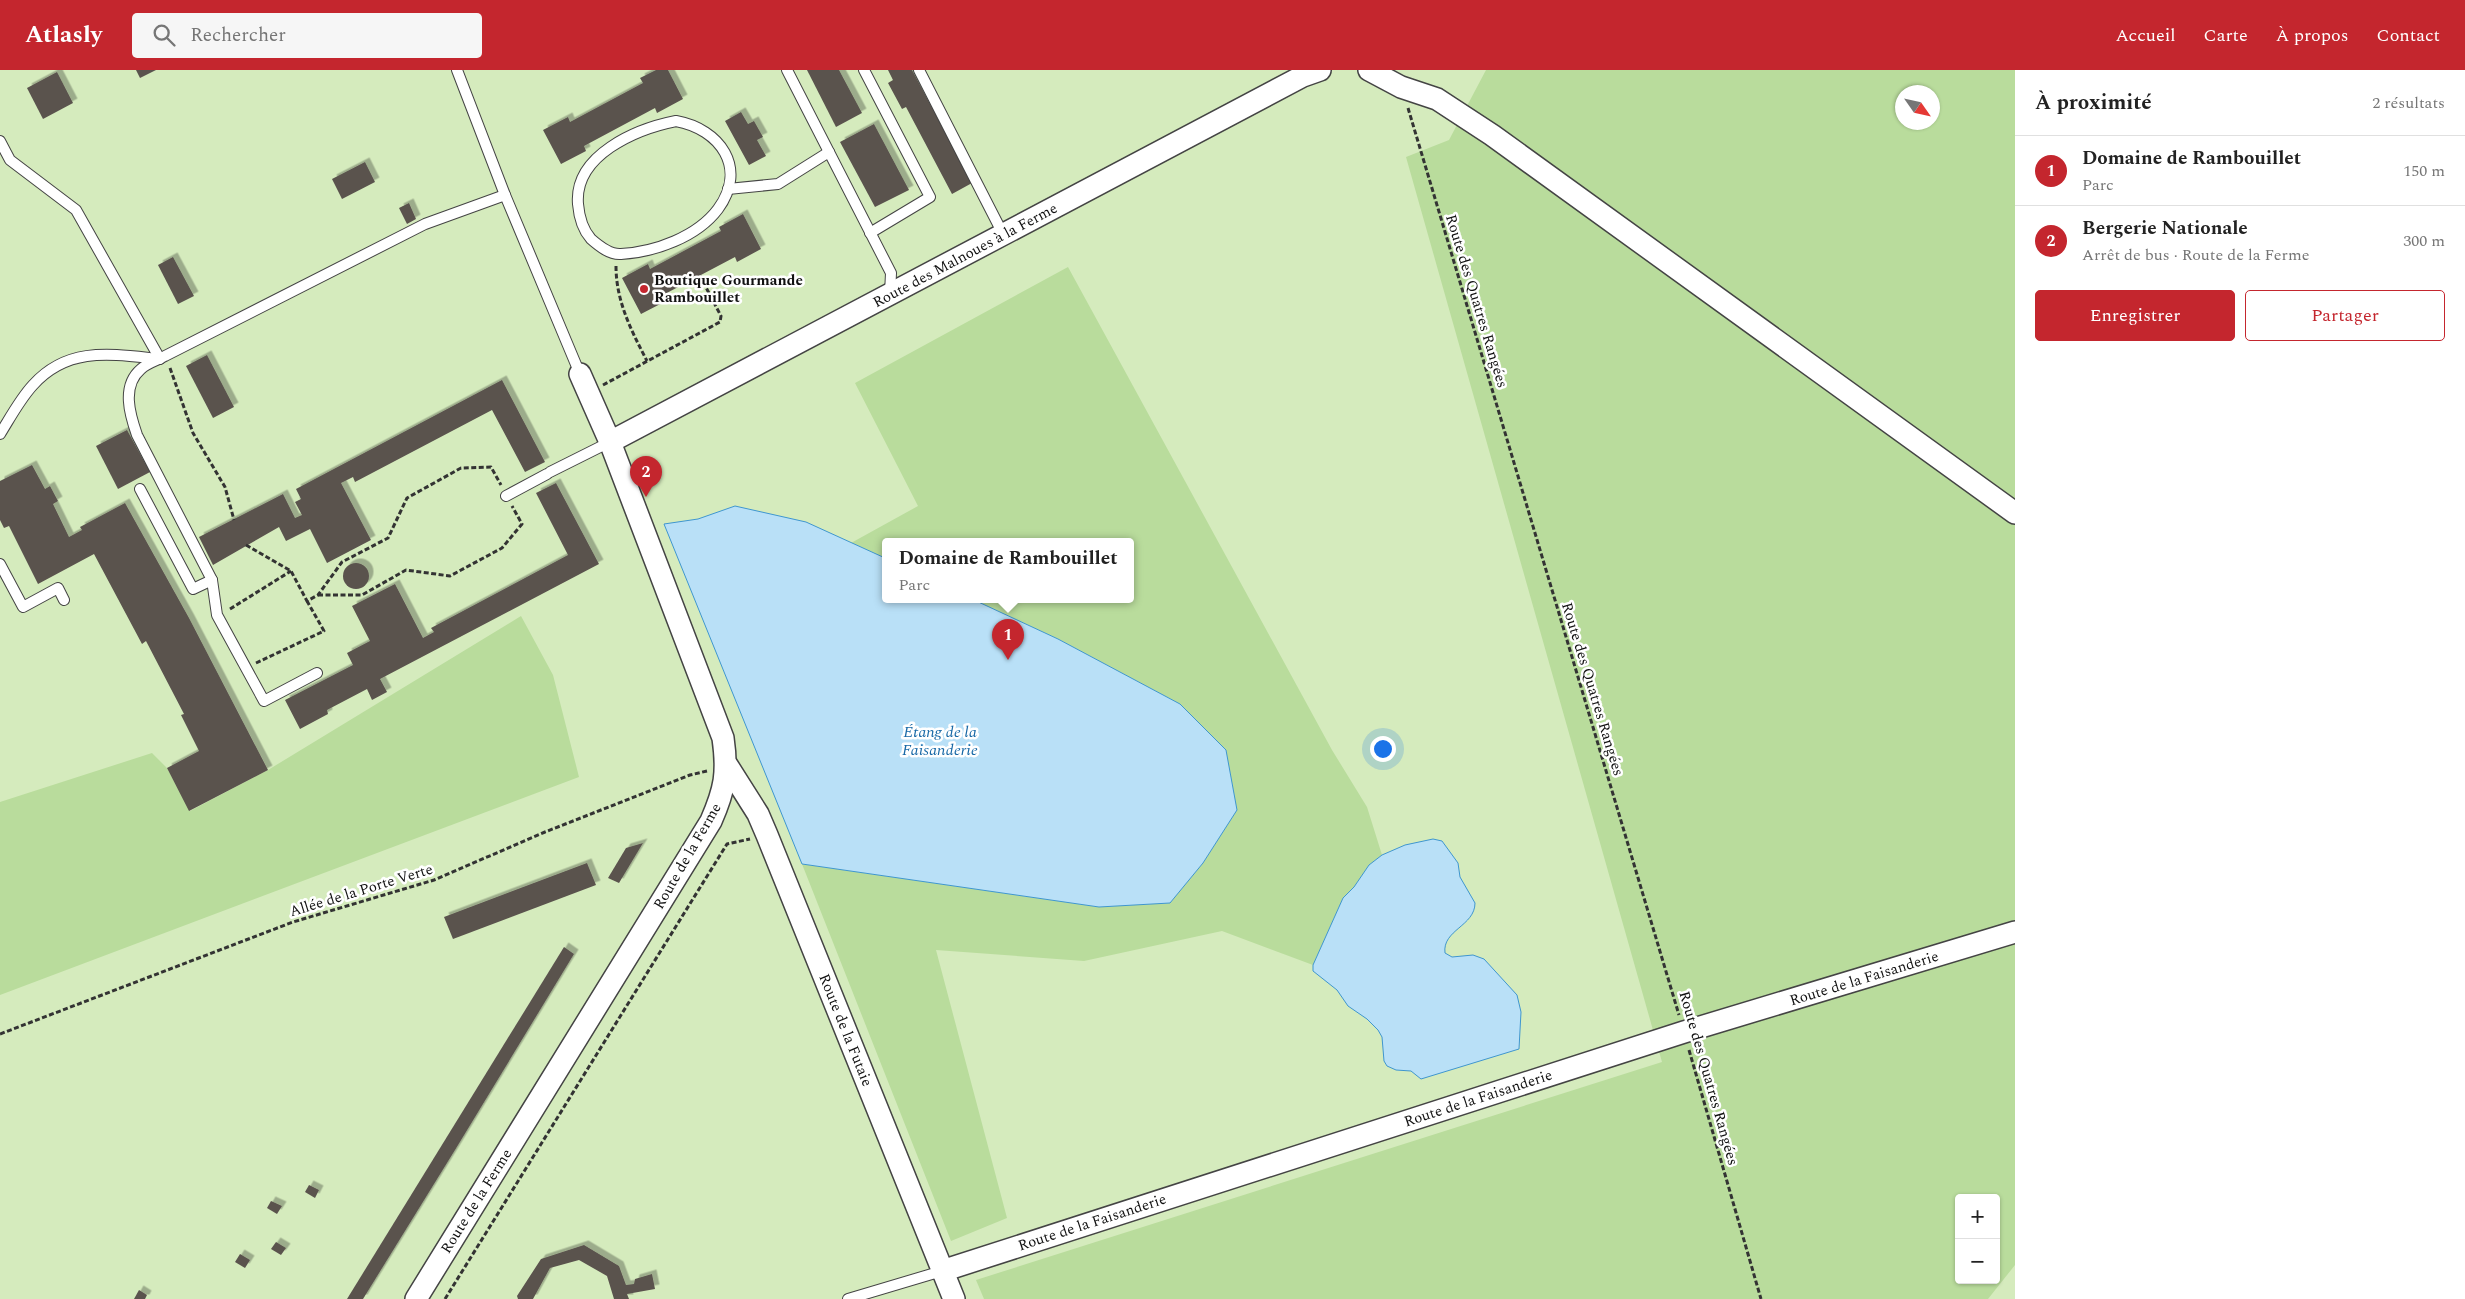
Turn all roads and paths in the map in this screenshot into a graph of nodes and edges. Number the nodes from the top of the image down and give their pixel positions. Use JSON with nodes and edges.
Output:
{"nodes":[{"id":1,"x":456,"y":70,"type":"edge"},
{"id":2,"x":787,"y":70,"type":"edge"},
{"id":3,"x":864,"y":70,"type":"edge"},
{"id":4,"x":920,"y":70,"type":"edge"},
{"id":5,"x":1320,"y":70,"type":"edge"},
{"id":6,"x":1369,"y":70,"type":"edge"},
{"id":7,"x":1401,"y":87,"type":"junction"},
{"id":8,"x":0,"y":141,"type":"edge"},
{"id":9,"x":829,"y":152,"type":"junction"},
{"id":10,"x":728,"y":189,"type":"junction"},
{"id":11,"x":505,"y":195,"type":"junction"},
{"id":12,"x":870,"y":233,"type":"junction"},
{"id":13,"x":1003,"y":234,"type":"junction"},
{"id":14,"x":616,"y":254,"type":"junction"},
{"id":15,"x":700,"y":276,"type":"dead end"},
{"id":16,"x":890,"y":294,"type":"junction"},
{"id":17,"x":163,"y":357,"type":"junction"},
{"id":18,"x":647,"y":361,"type":"junction"},
{"id":19,"x":584,"y":383,"type":"junction"},
{"id":20,"x":0,"y":434,"type":"edge"},
{"id":21,"x":610,"y":442,"type":"junction"},
{"id":22,"x":140,"y":489,"type":"dead end"},
{"id":23,"x":506,"y":496,"type":"junction"},
{"id":24,"x":2015,"y":513,"type":"edge"},
{"id":25,"x":234,"y":520,"type":"dead end"},
{"id":26,"x":246,"y":545,"type":"dead end"},
{"id":27,"x":0,"y":564,"type":"edge"},
{"id":28,"x":291,"y":571,"type":"junction"},
{"id":29,"x":212,"y":580,"type":"junction"},
{"id":30,"x":318,"y":595,"type":"junction"},
{"id":31,"x":64,"y":600,"type":"dead end"},
{"id":32,"x":307,"y":601,"type":"junction"},
{"id":33,"x":239,"y":604,"type":"dead end"},
{"id":34,"x":266,"y":657,"type":"dead end"},
{"id":35,"x":317,"y":673,"type":"dead end"},
{"id":36,"x":727,"y":765,"type":"junction"},
{"id":37,"x":767,"y":835,"type":"junction"},
{"id":38,"x":2015,"y":932,"type":"edge"},
{"id":39,"x":1684,"y":1032,"type":"junction"},
{"id":40,"x":0,"y":1034,"type":"edge"},
{"id":41,"x":942,"y":1271,"type":"junction"},
{"id":42,"x":416,"y":1299,"type":"edge"},
{"id":43,"x":446,"y":1299,"type":"edge"},
{"id":44,"x":848,"y":1299,"type":"edge"},
{"id":45,"x":954,"y":1299,"type":"edge"},
{"id":46,"x":1761,"y":1299,"type":"edge"}],
"edges":[{"from":1,"to":11,"type":"lane"},
{"from":2,"to":9,"type":"lane"},
{"from":3,"to":12,"type":"lane"},
{"from":4,"to":13,"type":"lane"},
{"from":5,"to":13,"type":"street","name":"Route des Malnoues à la Ferme"},
{"from":6,"to":7,"type":"street"},
{"from":7,"to":24,"type":"street"},
{"from":7,"to":39,"type":"path","name":"Route des Quatres Rangées"},
{"from":8,"to":17,"type":"lane"},
{"from":9,"to":10,"type":"lane"},
{"from":9,"to":12,"type":"lane"},
{"from":10,"to":14,"type":"lane"},
{"from":10,"to":14,"type":"lane"},
{"from":11,"to":17,"type":"lane"},
{"from":11,"to":19,"type":"lane"},
{"from":12,"to":16,"type":"lane"},
{"from":13,"to":16,"type":"street","name":"Route des Malnoues à la Ferme"},
{"from":14,"to":18,"type":"path"},
{"from":15,"to":18,"type":"path"},
{"from":16,"to":21,"type":"street","name":"Route des Malnoues à la Ferme"},
{"from":17,"to":20,"type":"lane"},
{"from":17,"to":25,"type":"path"},
{"from":17,"to":29,"type":"lane"},
{"from":18,"to":19,"type":"path"},
{"from":19,"to":21,"type":"street","name":"Route de la Ferme"},
{"from":21,"to":23,"type":"lane"},
{"from":21,"to":36,"type":"street","name":"Route de la Ferme"},
{"from":22,"to":29,"type":"lane"},
{"from":23,"to":30,"type":"path"},
{"from":23,"to":30,"type":"path"},
{"from":26,"to":28,"type":"path"},
{"from":27,"to":31,"type":"lane"},
{"from":28,"to":32,"type":"path"},
{"from":28,"to":33,"type":"path"},
{"from":29,"to":35,"type":"lane"},
{"from":30,"to":32,"type":"path"},
{"from":32,"to":34,"type":"path"},
{"from":36,"to":37,"type":"street","name":"Route de la Futaie"},
{"from":36,"to":40,"type":"path","name":"Allée de la Porte Verte"},
{"from":36,"to":42,"type":"street","name":"Route de la Ferme"},
{"from":37,"to":41,"type":"street","name":"Route de la Futaie"},
{"from":37,"to":43,"type":"path"},
{"from":38,"to":39,"type":"street","name":"Route de la Faisanderie"},
{"from":39,"to":41,"type":"street","name":"Route de la Faisanderie"},
{"from":39,"to":46,"type":"path","name":"Route des Quatres Rangées"},
{"from":41,"to":44,"type":"lane"},
{"from":41,"to":45,"type":"street","name":"Route de la Futaie"}]}
